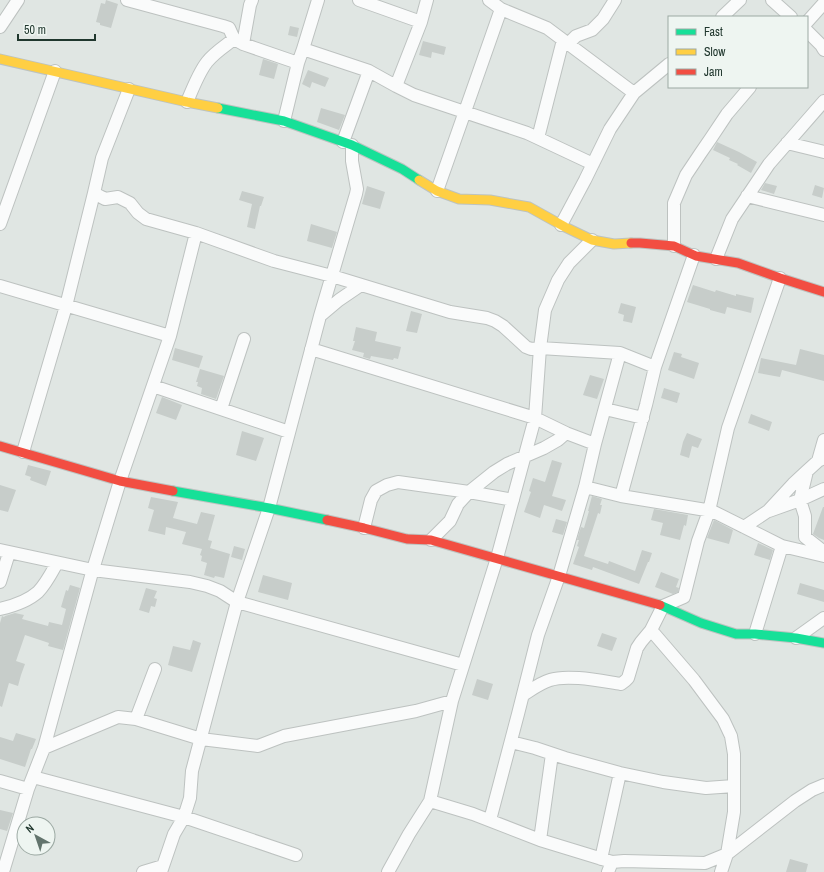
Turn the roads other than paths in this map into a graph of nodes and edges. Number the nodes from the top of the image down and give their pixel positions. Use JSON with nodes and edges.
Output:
{"nodes":[{"id":1,"x":18,"y":0,"type":"edge"},
{"id":2,"x":127,"y":0,"type":"edge"},
{"id":3,"x":252,"y":0,"type":"edge"},
{"id":4,"x":318,"y":0,"type":"edge"},
{"id":5,"x":359,"y":0,"type":"edge"},
{"id":6,"x":427,"y":0,"type":"edge"},
{"id":7,"x":489,"y":0,"type":"edge"},
{"id":8,"x":615,"y":0,"type":"edge"},
{"id":9,"x":772,"y":0,"type":"edge"},
{"id":10,"x":738,"y":1,"type":"edge"},
{"id":11,"x":824,"y":3,"type":"edge"},
{"id":12,"x":501,"y":10,"type":"junction"},
{"id":13,"x":723,"y":16,"type":"edge"},
{"id":14,"x":790,"y":16,"type":"edge"},
{"id":15,"x":808,"y":21,"type":"edge"},
{"id":16,"x":421,"y":22,"type":"junction"},
{"id":17,"x":0,"y":27,"type":"edge"},
{"id":18,"x":808,"y":32,"type":"edge"},
{"id":19,"x":239,"y":42,"type":"junction"},
{"id":20,"x":565,"y":42,"type":"junction"},
{"id":21,"x":303,"y":49,"type":"junction"},
{"id":22,"x":824,"y":50,"type":"edge"},
{"id":23,"x":0,"y":59,"type":"edge"},
{"id":24,"x":298,"y":63,"type":"junction"},
{"id":25,"x":668,"y":65,"type":"edge"},
{"id":26,"x":55,"y":71,"type":"junction"},
{"id":27,"x":369,"y":71,"type":"junction"},
{"id":28,"x":396,"y":86,"type":"junction"},
{"id":29,"x":749,"y":88,"type":"edge"},
{"id":30,"x":129,"y":89,"type":"junction"},
{"id":31,"x":634,"y":93,"type":"junction"},
{"id":32,"x":187,"y":102,"type":"junction"},
{"id":33,"x":824,"y":102,"type":"edge"},
{"id":34,"x":465,"y":112,"type":"junction"},
{"id":35,"x":284,"y":121,"type":"junction"},
{"id":36,"x":538,"y":138,"type":"junction"},
{"id":37,"x":347,"y":143,"type":"junction"},
{"id":38,"x":787,"y":143,"type":"junction"},
{"id":39,"x":824,"y":152,"type":"edge"},
{"id":40,"x":593,"y":164,"type":"junction"},
{"id":41,"x":437,"y":191,"type":"junction"},
{"id":42,"x":94,"y":193,"type":"junction"},
{"id":43,"x":747,"y":196,"type":"junction"},
{"id":44,"x":824,"y":216,"type":"edge"},
{"id":45,"x":0,"y":224,"type":"edge"},
{"id":46,"x":561,"y":225,"type":"junction"},
{"id":47,"x":196,"y":233,"type":"junction"},
{"id":48,"x":592,"y":240,"type":"junction"},
{"id":49,"x":674,"y":246,"type":"junction"},
{"id":50,"x":694,"y":255,"type":"junction"},
{"id":51,"x":716,"y":259,"type":"junction"},
{"id":52,"x":332,"y":276,"type":"junction"},
{"id":53,"x":780,"y":278,"type":"junction"},
{"id":54,"x":361,"y":285,"type":"junction"},
{"id":55,"x":0,"y":286,"type":"edge"},
{"id":56,"x":824,"y":292,"type":"edge"},
{"id":57,"x":66,"y":306,"type":"junction"},
{"id":58,"x":320,"y":316,"type":"junction"},
{"id":59,"x":170,"y":336,"type":"junction"},
{"id":60,"x":244,"y":339,"type":"dead end"},
{"id":61,"x":540,"y":348,"type":"junction"},
{"id":62,"x":311,"y":349,"type":"junction"},
{"id":63,"x":620,"y":353,"type":"junction"},
{"id":64,"x":655,"y":367,"type":"junction"},
{"id":65,"x":153,"y":386,"type":"junction"},
{"id":66,"x":221,"y":409,"type":"junction"},
{"id":67,"x":605,"y":409,"type":"junction"},
{"id":68,"x":535,"y":418,"type":"junction"},
{"id":69,"x":642,"y":418,"type":"junction"},
{"id":70,"x":289,"y":432,"type":"junction"},
{"id":71,"x":566,"y":433,"type":"junction"},
{"id":72,"x":824,"y":440,"type":"edge"},
{"id":73,"x":596,"y":444,"type":"junction"},
{"id":74,"x":0,"y":446,"type":"edge"},
{"id":75,"x":23,"y":452,"type":"junction"},
{"id":76,"x":526,"y":456,"type":"junction"},
{"id":77,"x":821,"y":460,"type":"edge"},
{"id":78,"x":807,"y":471,"type":"junction"},
{"id":79,"x":120,"y":481,"type":"junction"},
{"id":80,"x":585,"y":486,"type":"junction"},
{"id":81,"x":824,"y":489,"type":"edge"},
{"id":82,"x":469,"y":492,"type":"junction"},
{"id":83,"x":621,"y":496,"type":"junction"},
{"id":84,"x":513,"y":500,"type":"junction"},
{"id":85,"x":800,"y":500,"type":"junction"},
{"id":86,"x":269,"y":508,"type":"junction"},
{"id":87,"x":709,"y":511,"type":"junction"},
{"id":88,"x":768,"y":511,"type":"junction"},
{"id":89,"x":744,"y":527,"type":"junction"},
{"id":90,"x":364,"y":528,"type":"junction"},
{"id":91,"x":431,"y":540,"type":"junction"},
{"id":92,"x":782,"y":546,"type":"junction"},
{"id":93,"x":4,"y":551,"type":"edge"},
{"id":94,"x":824,"y":552,"type":"edge"},
{"id":95,"x":824,"y":556,"type":"edge"},
{"id":96,"x":497,"y":558,"type":"junction"},
{"id":97,"x":57,"y":563,"type":"junction"},
{"id":98,"x":93,"y":570,"type":"junction"},
{"id":99,"x":559,"y":576,"type":"junction"},
{"id":100,"x":0,"y":582,"type":"edge"},
{"id":101,"x":237,"y":602,"type":"junction"},
{"id":102,"x":663,"y":606,"type":"junction"},
{"id":103,"x":0,"y":609,"type":"edge"},
{"id":104,"x":824,"y":618,"type":"edge"},
{"id":105,"x":651,"y":630,"type":"junction"},
{"id":106,"x":755,"y":634,"type":"junction"},
{"id":107,"x":796,"y":638,"type":"junction"},
{"id":108,"x":824,"y":643,"type":"edge"},
{"id":109,"x":463,"y":665,"type":"junction"},
{"id":110,"x":155,"y":669,"type":"dead end"},
{"id":111,"x":523,"y":695,"type":"junction"},
{"id":112,"x":452,"y":701,"type":"junction"},
{"id":113,"x":136,"y":719,"type":"junction"},
{"id":114,"x":201,"y":739,"type":"junction"},
{"id":115,"x":511,"y":742,"type":"junction"},
{"id":116,"x":44,"y":748,"type":"junction"},
{"id":117,"x":552,"y":754,"type":"junction"},
{"id":118,"x":620,"y":773,"type":"junction"},
{"id":119,"x":33,"y":777,"type":"junction"},
{"id":120,"x":0,"y":782,"type":"edge"},
{"id":121,"x":734,"y":786,"type":"junction"},
{"id":122,"x":824,"y":786,"type":"edge"},
{"id":123,"x":28,"y":789,"type":"junction"},
{"id":124,"x":430,"y":801,"type":"junction"},
{"id":125,"x":184,"y":816,"type":"junction"},
{"id":126,"x":490,"y":820,"type":"junction"},
{"id":127,"x":540,"y":840,"type":"junction"},
{"id":128,"x":727,"y":854,"type":"junction"},
{"id":129,"x":296,"y":855,"type":"dead end"},
{"id":130,"x":607,"y":864,"type":"edge"},
{"id":131,"x":162,"y":869,"type":"edge"},
{"id":132,"x":3,"y":872,"type":"edge"},
{"id":133,"x":143,"y":872,"type":"edge"},
{"id":134,"x":388,"y":872,"type":"edge"},
{"id":135,"x":721,"y":872,"type":"edge"}],
"edges":[{"from":1,"to":17,"type":"street"},
{"from":2,"to":19,"type":"street"},
{"from":3,"to":19,"type":"street"},
{"from":4,"to":21,"type":"street"},
{"from":5,"to":16,"type":"street"},
{"from":6,"to":16,"type":"street"},
{"from":7,"to":12,"type":"street"},
{"from":8,"to":20,"type":"street"},
{"from":9,"to":14,"type":"street"},
{"from":10,"to":13,"type":"street"},
{"from":11,"to":15,"type":"street"},
{"from":12,"to":20,"type":"street"},
{"from":12,"to":34,"type":"street"},
{"from":16,"to":28,"type":"street"},
{"from":18,"to":22,"type":"street"},
{"from":19,"to":24,"type":"street"},
{"from":19,"to":32,"type":"street"},
{"from":20,"to":31,"type":"street"},
{"from":20,"to":36,"type":"street"},
{"from":21,"to":24,"type":"street"},
{"from":21,"to":27,"type":"street"},
{"from":23,"to":26,"type":"street"},
{"from":24,"to":35,"type":"street"},
{"from":25,"to":31,"type":"street"},
{"from":26,"to":30,"type":"street"},
{"from":26,"to":45,"type":"street"},
{"from":27,"to":28,"type":"street"},
{"from":27,"to":37,"type":"street"},
{"from":28,"to":34,"type":"street"},
{"from":29,"to":49,"type":"street"},
{"from":30,"to":32,"type":"street"},
{"from":30,"to":42,"type":"street"},
{"from":31,"to":40,"type":"street"},
{"from":32,"to":35,"type":"street"},
{"from":33,"to":38,"type":"street"},
{"from":34,"to":36,"type":"street"},
{"from":34,"to":41,"type":"street"},
{"from":35,"to":37,"type":"street"},
{"from":36,"to":40,"type":"street"},
{"from":37,"to":41,"type":"street"},
{"from":37,"to":52,"type":"street"},
{"from":38,"to":39,"type":"street"},
{"from":38,"to":43,"type":"street"},
{"from":40,"to":46,"type":"street"},
{"from":41,"to":46,"type":"street"},
{"from":42,"to":47,"type":"street"},
{"from":42,"to":57,"type":"street"},
{"from":43,"to":44,"type":"street"},
{"from":43,"to":51,"type":"street"},
{"from":46,"to":48,"type":"street"},
{"from":47,"to":52,"type":"street"},
{"from":47,"to":59,"type":"street"},
{"from":48,"to":49,"type":"street"},
{"from":48,"to":61,"type":"street"},
{"from":49,"to":50,"type":"street"},
{"from":50,"to":51,"type":"street"},
{"from":50,"to":64,"type":"street"},
{"from":51,"to":53,"type":"street"},
{"from":52,"to":54,"type":"street"},
{"from":52,"to":58,"type":"street"},
{"from":53,"to":56,"type":"street"},
{"from":53,"to":87,"type":"street"},
{"from":54,"to":58,"type":"street"},
{"from":54,"to":61,"type":"street"},
{"from":55,"to":57,"type":"street"},
{"from":57,"to":59,"type":"street"},
{"from":57,"to":75,"type":"street"},
{"from":58,"to":62,"type":"street"},
{"from":59,"to":65,"type":"street"},
{"from":60,"to":66,"type":"street"},
{"from":61,"to":63,"type":"street"},
{"from":61,"to":68,"type":"street"},
{"from":62,"to":68,"type":"street"},
{"from":62,"to":70,"type":"street"},
{"from":63,"to":64,"type":"street"},
{"from":63,"to":67,"type":"street"},
{"from":64,"to":69,"type":"street"},
{"from":65,"to":66,"type":"street"},
{"from":65,"to":79,"type":"street"},
{"from":66,"to":70,"type":"street"},
{"from":67,"to":69,"type":"street"},
{"from":67,"to":73,"type":"street"},
{"from":68,"to":71,"type":"street"},
{"from":68,"to":76,"type":"street"},
{"from":69,"to":83,"type":"street"},
{"from":70,"to":86,"type":"street"},
{"from":71,"to":73,"type":"street"},
{"from":71,"to":76,"type":"street"},
{"from":72,"to":77,"type":"street"},
{"from":73,"to":80,"type":"street"},
{"from":74,"to":75,"type":"street"},
{"from":75,"to":79,"type":"street"},
{"from":76,"to":82,"type":"street"},
{"from":76,"to":84,"type":"street"},
{"from":77,"to":78,"type":"street"},
{"from":78,"to":85,"type":"street"},
{"from":78,"to":88,"type":"street"},
{"from":79,"to":86,"type":"street"},
{"from":79,"to":98,"type":"street"},
{"from":80,"to":83,"type":"street"},
{"from":80,"to":99,"type":"street"},
{"from":81,"to":85,"type":"street"},
{"from":82,"to":84,"type":"street"},
{"from":82,"to":90,"type":"street"},
{"from":82,"to":91,"type":"street"},
{"from":83,"to":87,"type":"street"},
{"from":84,"to":96,"type":"street"},
{"from":85,"to":88,"type":"street"},
{"from":85,"to":94,"type":"street"},
{"from":86,"to":90,"type":"street"},
{"from":86,"to":101,"type":"street"},
{"from":87,"to":89,"type":"street"},
{"from":87,"to":102,"type":"street"},
{"from":88,"to":89,"type":"street"},
{"from":89,"to":92,"type":"street"},
{"from":90,"to":91,"type":"street"},
{"from":91,"to":96,"type":"street"},
{"from":92,"to":95,"type":"street"},
{"from":92,"to":106,"type":"street"},
{"from":93,"to":97,"type":"street"},
{"from":93,"to":100,"type":"street"},
{"from":96,"to":99,"type":"street"},
{"from":96,"to":109,"type":"street"},
{"from":97,"to":98,"type":"street"},
{"from":97,"to":103,"type":"street"},
{"from":98,"to":101,"type":"street"},
{"from":98,"to":116,"type":"street"},
{"from":99,"to":102,"type":"street"},
{"from":99,"to":111,"type":"street"},
{"from":101,"to":109,"type":"street"},
{"from":101,"to":114,"type":"street"},
{"from":102,"to":105,"type":"street"},
{"from":102,"to":106,"type":"street"},
{"from":104,"to":107,"type":"street"},
{"from":105,"to":111,"type":"street"},
{"from":105,"to":121,"type":"street"},
{"from":106,"to":107,"type":"street"},
{"from":107,"to":108,"type":"street"},
{"from":109,"to":112,"type":"street"},
{"from":110,"to":113,"type":"street"},
{"from":111,"to":115,"type":"street"},
{"from":112,"to":114,"type":"street"},
{"from":112,"to":124,"type":"street"},
{"from":113,"to":114,"type":"street"},
{"from":113,"to":116,"type":"street"},
{"from":114,"to":125,"type":"street"},
{"from":115,"to":117,"type":"street"},
{"from":115,"to":126,"type":"street"},
{"from":116,"to":119,"type":"street"},
{"from":117,"to":118,"type":"street"},
{"from":117,"to":127,"type":"street"},
{"from":118,"to":121,"type":"street"},
{"from":118,"to":130,"type":"street"},
{"from":119,"to":123,"type":"street"},
{"from":119,"to":125,"type":"street"},
{"from":120,"to":123,"type":"street"},
{"from":121,"to":128,"type":"street"},
{"from":122,"to":128,"type":"street"},
{"from":123,"to":132,"type":"street"},
{"from":124,"to":126,"type":"street"},
{"from":124,"to":134,"type":"street"},
{"from":125,"to":129,"type":"street"},
{"from":125,"to":131,"type":"street"},
{"from":126,"to":127,"type":"street"},
{"from":127,"to":130,"type":"street"},
{"from":128,"to":130,"type":"street"},
{"from":128,"to":135,"type":"street"},
{"from":131,"to":133,"type":"street"}]}
